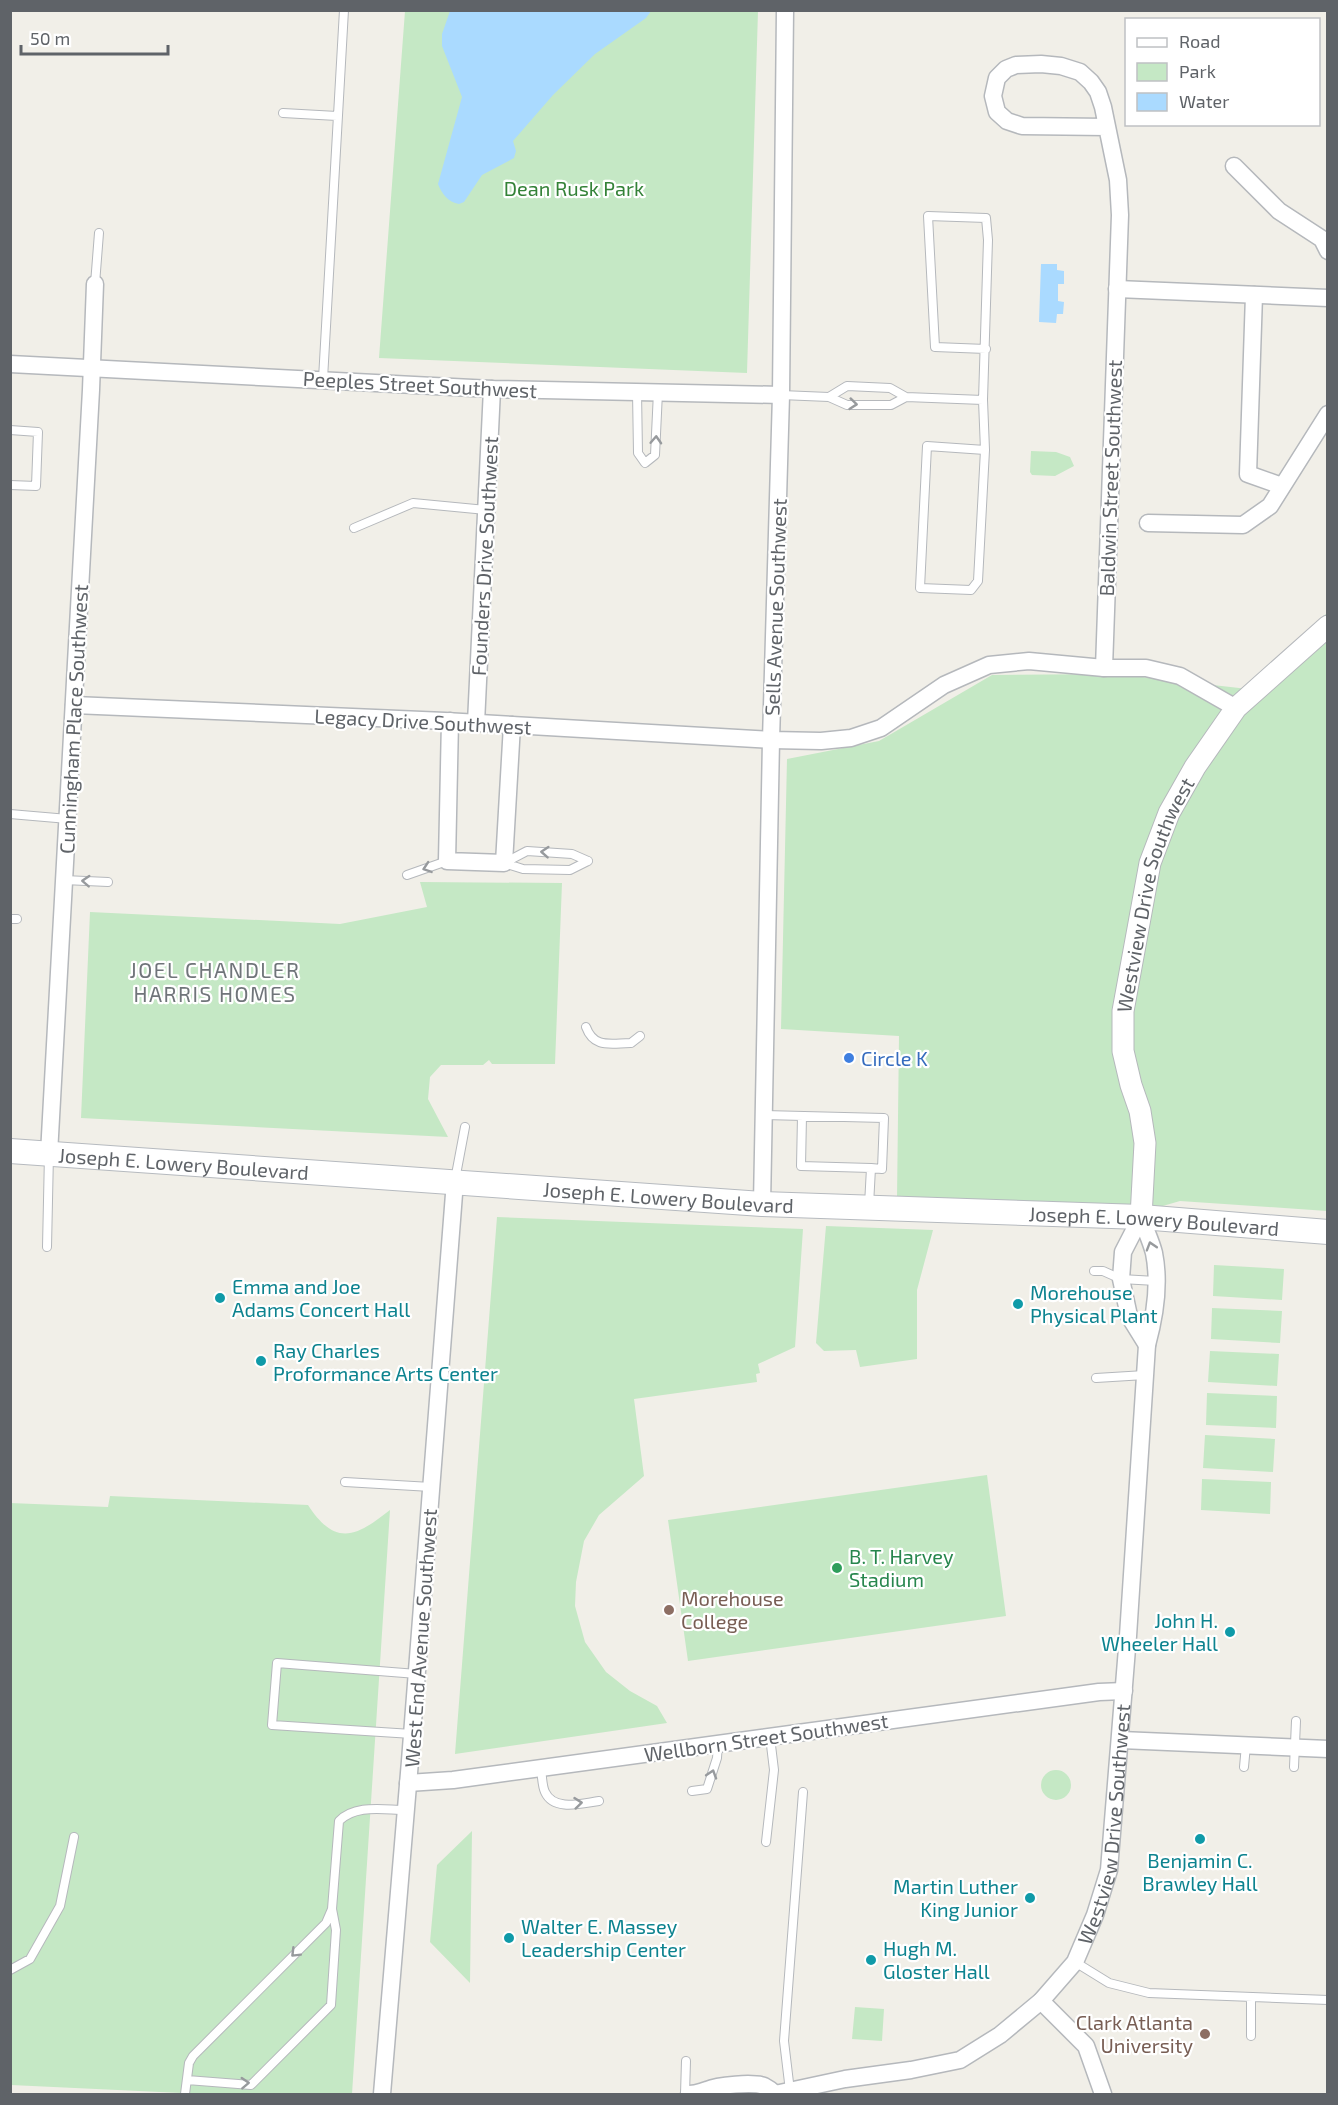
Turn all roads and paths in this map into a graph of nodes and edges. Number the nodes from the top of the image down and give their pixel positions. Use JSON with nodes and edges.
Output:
{"nodes":[{"id":1,"x":344,"y":10,"type":"edge"},
{"id":2,"x":785,"y":10,"type":"edge"},
{"id":3,"x":283,"y":113,"type":"dead end"},
{"id":4,"x":338,"y":116,"type":"junction"},
{"id":5,"x":1107,"y":127,"type":"junction"},
{"id":6,"x":1234,"y":166,"type":"dead end"},
{"id":7,"x":99,"y":233,"type":"dead end"},
{"id":8,"x":1328,"y":251,"type":"edge"},
{"id":9,"x":95,"y":284,"type":"joint"},
{"id":10,"x":1117,"y":289,"type":"junction"},
{"id":11,"x":1254,"y":295,"type":"junction"},
{"id":12,"x":1328,"y":298,"type":"edge"},
{"id":13,"x":986,"y":350,"type":"junction"},
{"id":14,"x":10,"y":364,"type":"edge"},
{"id":15,"x":93,"y":366,"type":"junction"},
{"id":16,"x":323,"y":379,"type":"junction"},
{"id":17,"x":492,"y":389,"type":"junction"},
{"id":18,"x":637,"y":392,"type":"junction"},
{"id":19,"x":658,"y":392,"type":"junction"},
{"id":20,"x":781,"y":395,"type":"junction"},
{"id":21,"x":829,"y":397,"type":"junction"},
{"id":22,"x":906,"y":397,"type":"junction"},
{"id":23,"x":983,"y":400,"type":"junction"},
{"id":24,"x":1328,"y":414,"type":"edge"},
{"id":25,"x":10,"y":430,"type":"edge"},
{"id":26,"x":985,"y":450,"type":"junction"},
{"id":27,"x":10,"y":485,"type":"edge"},
{"id":28,"x":1282,"y":486,"type":"junction"},
{"id":29,"x":486,"y":510,"type":"junction"},
{"id":30,"x":1148,"y":523,"type":"dead end"},
{"id":31,"x":354,"y":528,"type":"dead end"},
{"id":32,"x":1328,"y":626,"type":"edge"},
{"id":33,"x":1104,"y":668,"type":"junction"},
{"id":34,"x":74,"y":705,"type":"junction"},
{"id":35,"x":1236,"y":708,"type":"junction"},
{"id":36,"x":450,"y":722,"type":"junction"},
{"id":37,"x":476,"y":723,"type":"junction"},
{"id":38,"x":512,"y":725,"type":"junction"},
{"id":39,"x":771,"y":740,"type":"junction"},
{"id":40,"x":10,"y":814,"type":"edge"},
{"id":41,"x":68,"y":819,"type":"junction"},
{"id":42,"x":447,"y":861,"type":"junction"},
{"id":43,"x":504,"y":863,"type":"junction"},
{"id":44,"x":407,"y":875,"type":"dead end"},
{"id":45,"x":64,"y":880,"type":"junction"},
{"id":46,"x":108,"y":882,"type":"dead end"},
{"id":47,"x":586,"y":1027,"type":"dead end"},
{"id":48,"x":640,"y":1036,"type":"dead end"},
{"id":49,"x":764,"y":1115,"type":"junction"},
{"id":50,"x":802,"y":1116,"type":"junction"},
{"id":51,"x":465,"y":1127,"type":"dead end"},
{"id":52,"x":10,"y":1151,"type":"edge"},
{"id":53,"x":50,"y":1154,"type":"junction"},
{"id":54,"x":871,"y":1168,"type":"junction"},
{"id":55,"x":455,"y":1181,"type":"junction"},
{"id":56,"x":762,"y":1204,"type":"junction"},
{"id":57,"x":869,"y":1208,"type":"junction"},
{"id":58,"x":1141,"y":1217,"type":"junction"},
{"id":59,"x":1328,"y":1232,"type":"edge"},
{"id":60,"x":47,"y":1247,"type":"dead end"},
{"id":61,"x":1094,"y":1271,"type":"dead end"},
{"id":62,"x":1121,"y":1279,"type":"junction"},
{"id":63,"x":1156,"y":1281,"type":"junction"},
{"id":64,"x":1147,"y":1345,"type":"junction"},
{"id":65,"x":1146,"y":1375,"type":"junction"},
{"id":66,"x":1096,"y":1378,"type":"dead end"},
{"id":67,"x":345,"y":1482,"type":"dead end"},
{"id":68,"x":431,"y":1487,"type":"junction"},
{"id":69,"x":417,"y":1674,"type":"junction"},
{"id":70,"x":1124,"y":1691,"type":"junction"},
{"id":71,"x":1296,"y":1721,"type":"dead end"},
{"id":72,"x":412,"y":1734,"type":"junction"},
{"id":73,"x":770,"y":1737,"type":"junction"},
{"id":74,"x":1120,"y":1740,"type":"junction"},
{"id":75,"x":718,"y":1744,"type":"junction"},
{"id":76,"x":1246,"y":1745,"type":"junction"},
{"id":77,"x":1295,"y":1747,"type":"junction"},
{"id":78,"x":1328,"y":1749,"type":"edge"},
{"id":79,"x":1245,"y":1767,"type":"dead end"},
{"id":80,"x":1294,"y":1767,"type":"dead end"},
{"id":81,"x":541,"y":1768,"type":"junction"},
{"id":82,"x":408,"y":1783,"type":"junction"},
{"id":83,"x":692,"y":1791,"type":"dead end"},
{"id":84,"x":803,"y":1792,"type":"dead end"},
{"id":85,"x":599,"y":1801,"type":"dead end"},
{"id":86,"x":406,"y":1810,"type":"junction"},
{"id":87,"x":74,"y":1837,"type":"dead end"},
{"id":88,"x":766,"y":1842,"type":"dead end"},
{"id":89,"x":332,"y":1909,"type":"junction"},
{"id":90,"x":1075,"y":1962,"type":"junction"},
{"id":91,"x":10,"y":1970,"type":"edge"},
{"id":92,"x":1251,"y":1996,"type":"junction"},
{"id":93,"x":1328,"y":2000,"type":"edge"},
{"id":94,"x":1041,"y":2001,"type":"junction"},
{"id":95,"x":1251,"y":2036,"type":"dead end"},
{"id":96,"x":687,"y":2061,"type":"dead end"},
{"id":97,"x":187,"y":2080,"type":"junction"},
{"id":98,"x":780,"y":2093,"type":"edge"},
{"id":99,"x":185,"y":2094,"type":"edge"},
{"id":100,"x":381,"y":2094,"type":"edge"},
{"id":101,"x":687,"y":2094,"type":"edge"},
{"id":102,"x":1103,"y":2094,"type":"edge"}],
"edges":[{"from":1,"to":4,"type":"lane"},
{"from":2,"to":20,"type":"street","name":"Sells Avenue Southwest"},
{"from":3,"to":4,"type":"lane"},
{"from":4,"to":16,"type":"lane"},
{"from":5,"to":5,"type":"street","name":"Baldwin Street Southwest"},
{"from":5,"to":10,"type":"street","name":"Baldwin Street Southwest"},
{"from":6,"to":8,"type":"street"},
{"from":7,"to":9,"type":"lane"},
{"from":9,"to":15,"type":"street","name":"Cunningham Place Southwest"},
{"from":10,"to":11,"type":"street"},
{"from":10,"to":33,"type":"street","name":"Baldwin Street Southwest"},
{"from":11,"to":12,"type":"street"},
{"from":11,"to":28,"type":"street"},
{"from":13,"to":13,"type":"lane"},
{"from":13,"to":23,"type":"lane"},
{"from":14,"to":15,"type":"street","name":"Peeples Street Southwest"},
{"from":15,"to":16,"type":"street","name":"Peeples Street Southwest"},
{"from":15,"to":34,"type":"street","name":"Cunningham Place Southwest"},
{"from":16,"to":17,"type":"street","name":"Peeples Street Southwest"},
{"from":17,"to":18,"type":"street","name":"Peeples Street Southwest"},
{"from":17,"to":29,"type":"street","name":"Founders Drive Southwest"},
{"from":18,"to":19,"type":"street","name":"Peeples Street Southwest"},
{"from":18,"to":19,"type":"lane","one_way":true},
{"from":19,"to":20,"type":"street","name":"Peeples Street Southwest"},
{"from":20,"to":21,"type":"lane","name":"Peeples Street Southwest"},
{"from":20,"to":39,"type":"street","name":"Sells Avenue Southwest"},
{"from":21,"to":22,"type":"lane","name":"Peeples Street Southwest","one_way":true},
{"from":21,"to":22,"type":"lane","name":"Peeples Street Southwest"},
{"from":22,"to":23,"type":"lane","name":"Peeples Street Southwest"},
{"from":23,"to":26,"type":"lane"},
{"from":24,"to":28,"type":"street","name":"Baldwin Street Southwest"},
{"from":25,"to":27,"type":"lane"},
{"from":26,"to":26,"type":"lane"},
{"from":28,"to":30,"type":"street","name":"Baldwin Street Southwest"},
{"from":29,"to":31,"type":"lane"},
{"from":29,"to":37,"type":"street","name":"Founders Drive Southwest"},
{"from":32,"to":35,"type":"street","name":"Westview Drive Southwest"},
{"from":33,"to":35,"type":"street","name":"Legacy Drive Southwest"},
{"from":33,"to":39,"type":"street","name":"Legacy Drive Southwest"},
{"from":34,"to":36,"type":"street","name":"Legacy Drive Southwest"},
{"from":34,"to":41,"type":"street","name":"Cunningham Place Southwest"},
{"from":35,"to":58,"type":"street","name":"Westview Drive Southwest"},
{"from":36,"to":37,"type":"street","name":"Legacy Drive Southwest"},
{"from":36,"to":42,"type":"street"},
{"from":37,"to":38,"type":"street","name":"Legacy Drive Southwest"},
{"from":38,"to":39,"type":"street","name":"Legacy Drive Southwest"},
{"from":38,"to":43,"type":"street"},
{"from":39,"to":49,"type":"street","name":"Sells Avenue Southwest"},
{"from":40,"to":41,"type":"lane"},
{"from":41,"to":45,"type":"street","name":"Cunningham Place Southwest"},
{"from":42,"to":43,"type":"street"},
{"from":42,"to":44,"type":"lane","one_way":true},
{"from":43,"to":43,"type":"lane","one_way":true},
{"from":46,"to":45,"type":"lane","one_way":true},
{"from":45,"to":53,"type":"street","name":"Cunningham Place Southwest"},
{"from":47,"to":48,"type":"lane"},
{"from":49,"to":50,"type":"lane"},
{"from":49,"to":56,"type":"street","name":"Sells Avenue Southwest"},
{"from":50,"to":54,"type":"lane"},
{"from":50,"to":54,"type":"lane"},
{"from":51,"to":55,"type":"lane"},
{"from":52,"to":53,"type":"main road","name":"Joseph E. Lowery Boulevard"},
{"from":53,"to":55,"type":"main road","name":"Joseph E. Lowery Boulevard"},
{"from":53,"to":60,"type":"lane"},
{"from":54,"to":57,"type":"lane"},
{"from":55,"to":56,"type":"main road","name":"Joseph E. Lowery Boulevard"},
{"from":55,"to":68,"type":"street","name":"West End Avenue Southwest"},
{"from":56,"to":57,"type":"main road","name":"Joseph E. Lowery Boulevard"},
{"from":57,"to":58,"type":"main road","name":"Joseph E. Lowery Boulevard"},
{"from":58,"to":59,"type":"main road","name":"Joseph E. Lowery Boulevard"},
{"from":58,"to":62,"type":"street","name":"Westview Drive Southwest"},
{"from":63,"to":58,"type":"street","name":"Westview Drive Southwest","one_way":true},
{"from":61,"to":62,"type":"lane"},
{"from":62,"to":63,"type":"lane"},
{"from":62,"to":64,"type":"street","name":"Westview Drive Southwest"},
{"from":63,"to":64,"type":"street","name":"Westview Drive Southwest"},
{"from":64,"to":65,"type":"street","name":"Westview Drive Southwest"},
{"from":65,"to":66,"type":"lane"},
{"from":65,"to":70,"type":"street","name":"Westview Drive Southwest"},
{"from":67,"to":68,"type":"lane"},
{"from":68,"to":69,"type":"street","name":"West End Avenue Southwest"},
{"from":69,"to":72,"type":"street","name":"West End Avenue Southwest"},
{"from":69,"to":72,"type":"lane"},
{"from":70,"to":73,"type":"street","name":"Wellborn Street Southwest"},
{"from":70,"to":74,"type":"street","name":"Westview Drive Southwest"},
{"from":71,"to":77,"type":"lane"},
{"from":72,"to":82,"type":"street","name":"West End Avenue Southwest"},
{"from":73,"to":75,"type":"street","name":"Wellborn Street Southwest"},
{"from":73,"to":88,"type":"lane"},
{"from":74,"to":76,"type":"street"},
{"from":74,"to":90,"type":"street","name":"Westview Drive Southwest"},
{"from":75,"to":81,"type":"street","name":"Wellborn Street Southwest"},
{"from":83,"to":75,"type":"lane","one_way":true},
{"from":76,"to":77,"type":"street"},
{"from":76,"to":79,"type":"lane"},
{"from":77,"to":78,"type":"street"},
{"from":77,"to":80,"type":"lane"},
{"from":81,"to":82,"type":"street","name":"Wellborn Street Southwest"},
{"from":81,"to":85,"type":"lane","one_way":true},
{"from":82,"to":86,"type":"street","name":"West End Avenue Southwest"},
{"from":84,"to":98,"type":"lane"},
{"from":86,"to":89,"type":"lane"},
{"from":86,"to":100,"type":"street","name":"West End Avenue Southwest"},
{"from":87,"to":91,"type":"lane"},
{"from":89,"to":97,"type":"lane","one_way":true},
{"from":97,"to":89,"type":"lane","one_way":true},
{"from":90,"to":92,"type":"lane"},
{"from":90,"to":94,"type":"street","name":"Westview Drive Southwest"},
{"from":92,"to":93,"type":"lane"},
{"from":92,"to":95,"type":"lane"},
{"from":94,"to":98,"type":"street","name":"Westview Drive Southwest"},
{"from":94,"to":102,"type":"street"},
{"from":96,"to":101,"type":"lane"},
{"from":97,"to":99,"type":"lane"},
{"from":98,"to":101,"type":"street"}]}
